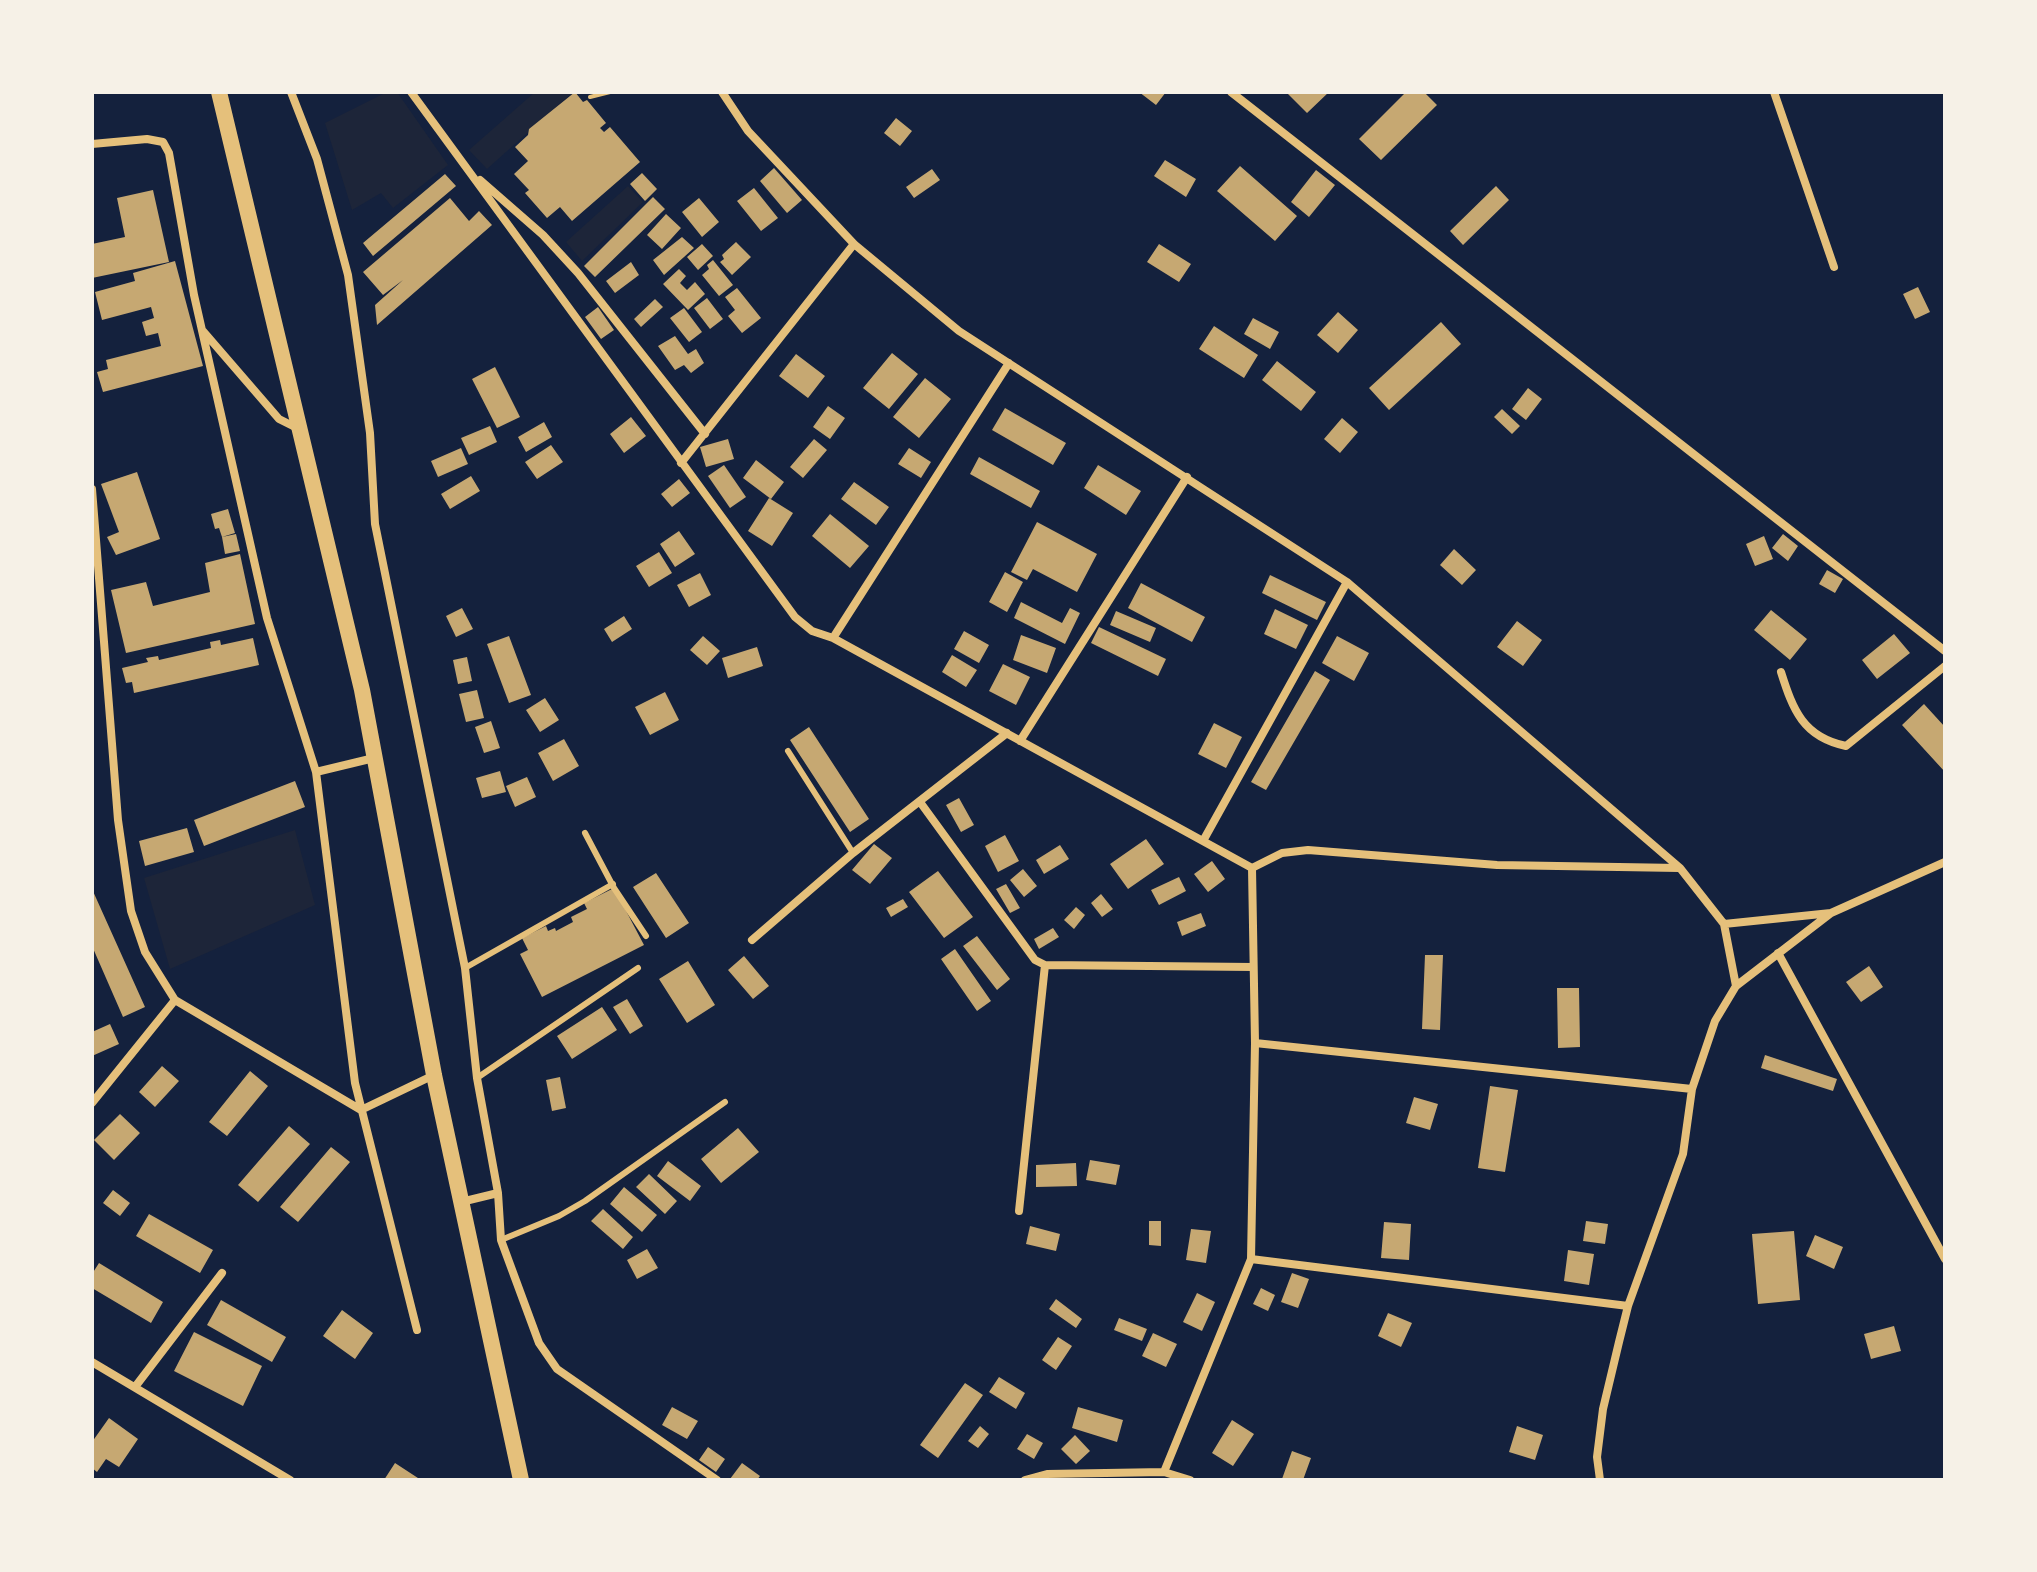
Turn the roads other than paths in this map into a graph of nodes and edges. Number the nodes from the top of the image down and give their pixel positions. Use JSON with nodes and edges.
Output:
{"nodes":[{"id":1,"x":219,"y":92,"type":"edge"},
{"id":2,"x":291,"y":92,"type":"edge"},
{"id":3,"x":411,"y":92,"type":"edge"},
{"id":4,"x":722,"y":92,"type":"edge"},
{"id":5,"x":1231,"y":92,"type":"edge"},
{"id":6,"x":1774,"y":92,"type":"edge"},
{"id":7,"x":92,"y":144,"type":"edge"},
{"id":8,"x":467,"y":168,"type":"junction"},
{"id":9,"x":854,"y":244,"type":"junction"},
{"id":10,"x":1834,"y":267,"type":"dead end"},
{"id":11,"x":201,"y":329,"type":"junction"},
{"id":12,"x":1009,"y":363,"type":"junction"},
{"id":13,"x":299,"y":429,"type":"junction"},
{"id":14,"x":705,"y":434,"type":"junction"},
{"id":15,"x":681,"y":463,"type":"junction"},
{"id":16,"x":1187,"y":477,"type":"junction"},
{"id":17,"x":92,"y":489,"type":"edge"},
{"id":18,"x":1347,"y":582,"type":"junction"},
{"id":19,"x":833,"y":638,"type":"junction"},
{"id":20,"x":1945,"y":651,"type":"edge"},
{"id":21,"x":1945,"y":666,"type":"edge"},
{"id":22,"x":1781,"y":672,"type":"dead end"},
{"id":23,"x":1007,"y":733,"type":"junction"},
{"id":24,"x":1020,"y":741,"type":"junction"},
{"id":25,"x":788,"y":751,"type":"dead end"},
{"id":26,"x":374,"y":758,"type":"junction"},
{"id":27,"x":316,"y":772,"type":"junction"},
{"id":28,"x":920,"y":802,"type":"junction"},
{"id":29,"x":585,"y":833,"type":"dead end"},
{"id":30,"x":1203,"y":841,"type":"junction"},
{"id":31,"x":853,"y":853,"type":"junction"},
{"id":32,"x":1945,"y":862,"type":"edge"},
{"id":33,"x":1252,"y":868,"type":"junction"},
{"id":34,"x":1680,"y":868,"type":"junction"},
{"id":35,"x":613,"y":884,"type":"junction"},
{"id":36,"x":1831,"y":913,"type":"junction"},
{"id":37,"x":1724,"y":924,"type":"junction"},
{"id":38,"x":646,"y":936,"type":"dead end"},
{"id":39,"x":752,"y":940,"type":"dead end"},
{"id":40,"x":1778,"y":953,"type":"junction"},
{"id":41,"x":1045,"y":965,"type":"junction"},
{"id":42,"x":1253,"y":967,"type":"junction"},
{"id":43,"x":465,"y":968,"type":"junction"},
{"id":44,"x":638,"y":968,"type":"dead end"},
{"id":45,"x":1736,"y":986,"type":"junction"},
{"id":46,"x":175,"y":1000,"type":"junction"},
{"id":47,"x":1255,"y":1043,"type":"junction"},
{"id":48,"x":434,"y":1075,"type":"junction"},
{"id":49,"x":477,"y":1078,"type":"junction"},
{"id":50,"x":1692,"y":1089,"type":"junction"},
{"id":51,"x":725,"y":1102,"type":"dead end"},
{"id":52,"x":92,"y":1103,"type":"edge"},
{"id":53,"x":361,"y":1110,"type":"junction"},
{"id":54,"x":498,"y":1193,"type":"junction"},
{"id":55,"x":460,"y":1202,"type":"junction"},
{"id":56,"x":1019,"y":1211,"type":"dead end"},
{"id":57,"x":501,"y":1240,"type":"junction"},
{"id":58,"x":1251,"y":1259,"type":"junction"},
{"id":59,"x":1945,"y":1259,"type":"edge"},
{"id":60,"x":222,"y":1273,"type":"dead end"},
{"id":61,"x":1628,"y":1306,"type":"junction"},
{"id":62,"x":417,"y":1330,"type":"dead end"},
{"id":63,"x":92,"y":1362,"type":"edge"},
{"id":64,"x":135,"y":1387,"type":"junction"},
{"id":65,"x":1164,"y":1472,"type":"junction"},
{"id":66,"x":290,"y":1480,"type":"edge"},
{"id":67,"x":521,"y":1480,"type":"edge"},
{"id":68,"x":717,"y":1480,"type":"edge"},
{"id":69,"x":1025,"y":1480,"type":"edge"},
{"id":70,"x":1190,"y":1480,"type":"edge"},
{"id":71,"x":1600,"y":1480,"type":"edge"}],
"edges":[{"from":1,"to":13,"type":"main road"},
{"from":2,"to":43,"type":"street"},
{"from":3,"to":8,"type":"street"},
{"from":4,"to":9,"type":"street"},
{"from":5,"to":20,"type":"street"},
{"from":6,"to":10,"type":"street"},
{"from":7,"to":11,"type":"street"},
{"from":8,"to":14,"type":"street"},
{"from":8,"to":15,"type":"street"},
{"from":9,"to":12,"type":"street"},
{"from":9,"to":14,"type":"street"},
{"from":11,"to":13,"type":"street"},
{"from":11,"to":27,"type":"street"},
{"from":12,"to":16,"type":"street"},
{"from":12,"to":19,"type":"street"},
{"from":13,"to":26,"type":"main road"},
{"from":14,"to":15,"type":"street"},
{"from":15,"to":19,"type":"street"},
{"from":16,"to":18,"type":"street"},
{"from":16,"to":24,"type":"street"},
{"from":17,"to":46,"type":"street"},
{"from":18,"to":30,"type":"street"},
{"from":18,"to":34,"type":"street"},
{"from":19,"to":23,"type":"street"},
{"from":21,"to":22,"type":"street"},
{"from":23,"to":24,"type":"street"},
{"from":23,"to":28,"type":"street"},
{"from":24,"to":30,"type":"street"},
{"from":25,"to":31,"type":"lane"},
{"from":26,"to":27,"type":"street"},
{"from":26,"to":48,"type":"main road"},
{"from":27,"to":53,"type":"street"},
{"from":28,"to":31,"type":"street"},
{"from":28,"to":41,"type":"street"},
{"from":29,"to":35,"type":"lane"},
{"from":30,"to":33,"type":"street"},
{"from":31,"to":39,"type":"street"},
{"from":32,"to":36,"type":"street"},
{"from":33,"to":34,"type":"street"},
{"from":33,"to":42,"type":"street"},
{"from":34,"to":37,"type":"street"},
{"from":35,"to":38,"type":"lane"},
{"from":35,"to":43,"type":"lane"},
{"from":36,"to":37,"type":"street"},
{"from":36,"to":40,"type":"street"},
{"from":37,"to":45,"type":"street"},
{"from":40,"to":45,"type":"street"},
{"from":40,"to":59,"type":"street"},
{"from":41,"to":42,"type":"street"},
{"from":41,"to":56,"type":"street"},
{"from":42,"to":47,"type":"street"},
{"from":43,"to":49,"type":"street"},
{"from":44,"to":49,"type":"lane"},
{"from":45,"to":50,"type":"street"},
{"from":46,"to":52,"type":"street"},
{"from":46,"to":53,"type":"street"},
{"from":47,"to":50,"type":"street"},
{"from":47,"to":58,"type":"street"},
{"from":48,"to":53,"type":"street"},
{"from":48,"to":55,"type":"main road"},
{"from":49,"to":54,"type":"street"},
{"from":50,"to":61,"type":"street"},
{"from":51,"to":57,"type":"lane"},
{"from":53,"to":62,"type":"street"},
{"from":54,"to":55,"type":"street"},
{"from":54,"to":57,"type":"street"},
{"from":55,"to":67,"type":"main road"},
{"from":57,"to":68,"type":"street"},
{"from":58,"to":61,"type":"street"},
{"from":58,"to":65,"type":"street"},
{"from":60,"to":64,"type":"street"},
{"from":61,"to":71,"type":"street"},
{"from":63,"to":64,"type":"street"},
{"from":64,"to":66,"type":"street"},
{"from":65,"to":69,"type":"street"},
{"from":65,"to":70,"type":"street"}]}
